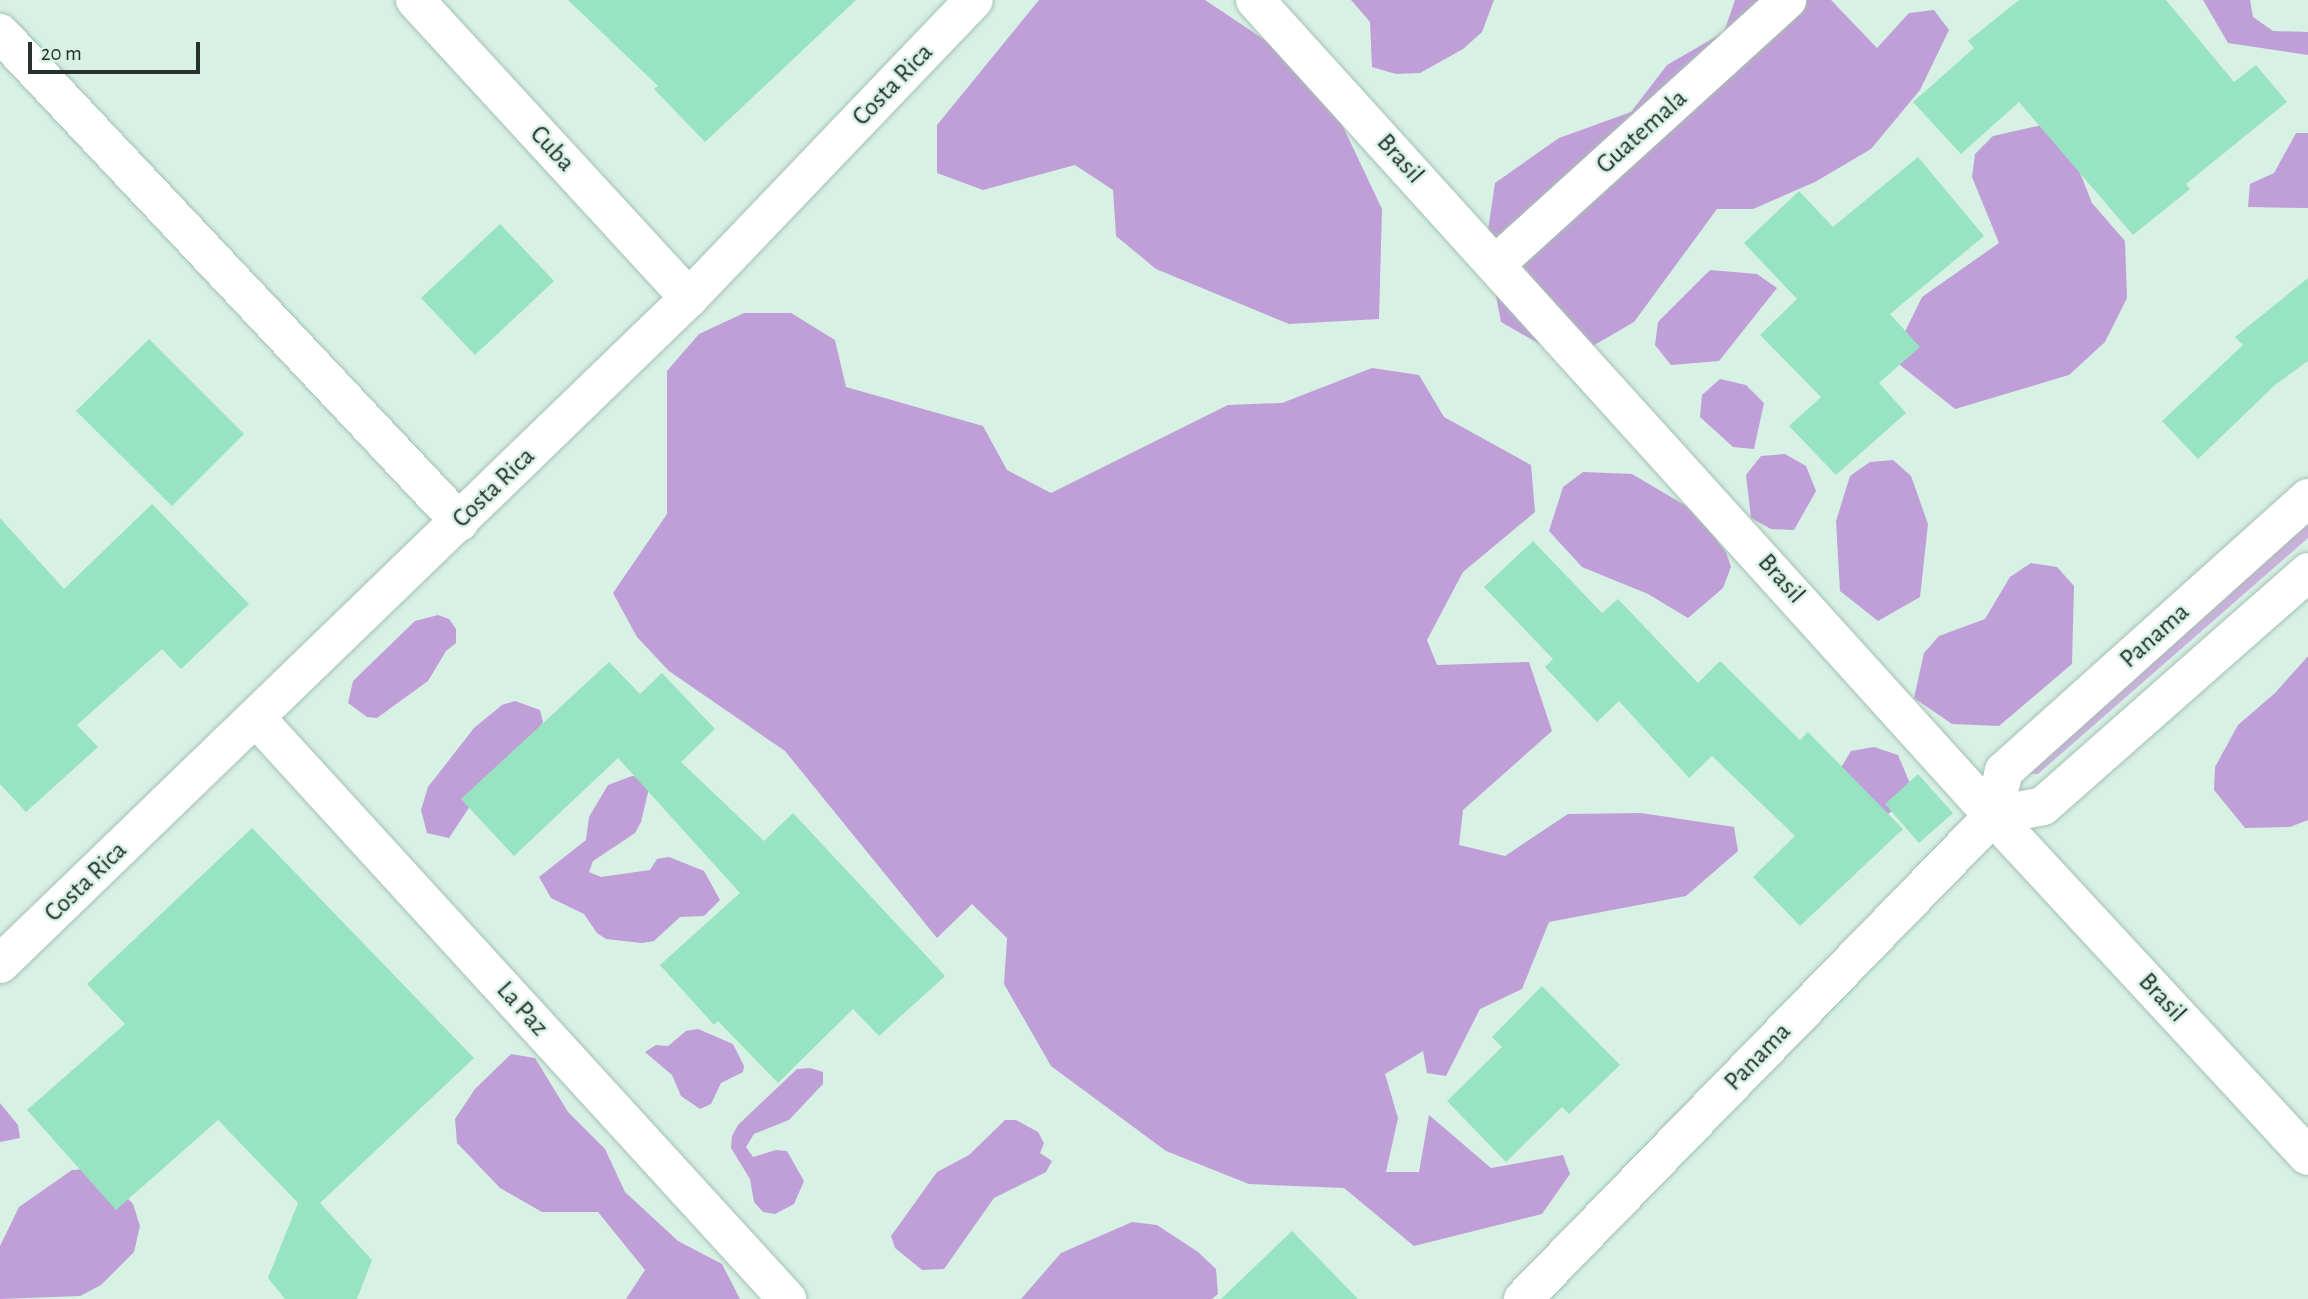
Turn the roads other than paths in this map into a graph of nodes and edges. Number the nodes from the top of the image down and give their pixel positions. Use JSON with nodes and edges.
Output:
{"nodes":[{"id":1,"x":415,"y":0,"type":"edge"},
{"id":2,"x":974,"y":0,"type":"edge"},
{"id":3,"x":1255,"y":0,"type":"edge"},
{"id":4,"x":1787,"y":0,"type":"edge"},
{"id":5,"x":0,"y":33,"type":"edge"},
{"id":6,"x":1496,"y":264,"type":"junction"},
{"id":7,"x":689,"y":298,"type":"junction"},
{"id":8,"x":2308,"y":498,"type":"edge"},
{"id":9,"x":460,"y":522,"type":"junction"},
{"id":10,"x":2308,"y":572,"type":"edge"},
{"id":11,"x":257,"y":719,"type":"junction"},
{"id":12,"x":1993,"y":816,"type":"junction"},
{"id":13,"x":0,"y":964,"type":"edge"},
{"id":14,"x":2308,"y":1156,"type":"edge"},
{"id":15,"x":779,"y":1296,"type":"edge"},
{"id":16,"x":1523,"y":1299,"type":"edge"}],
"edges":[{"from":1,"to":7,"type":"street","name":"Cuba"},
{"from":2,"to":7,"type":"street","name":"Costa Rica"},
{"from":3,"to":6,"type":"street","name":"Brasil"},
{"from":4,"to":6,"type":"street","name":"Guatemala"},
{"from":5,"to":9,"type":"street"},
{"from":6,"to":12,"type":"street","name":"Brasil"},
{"from":7,"to":9,"type":"street","name":"Costa Rica"},
{"from":8,"to":12,"type":"street","name":"Panama"},
{"from":9,"to":11,"type":"street","name":"Costa Rica"},
{"from":10,"to":12,"type":"street","name":"Panama"},
{"from":11,"to":13,"type":"street","name":"Costa Rica"},
{"from":11,"to":15,"type":"street","name":"La Paz"},
{"from":12,"to":14,"type":"street","name":"Brasil"},
{"from":12,"to":16,"type":"street","name":"Panama"}]}
